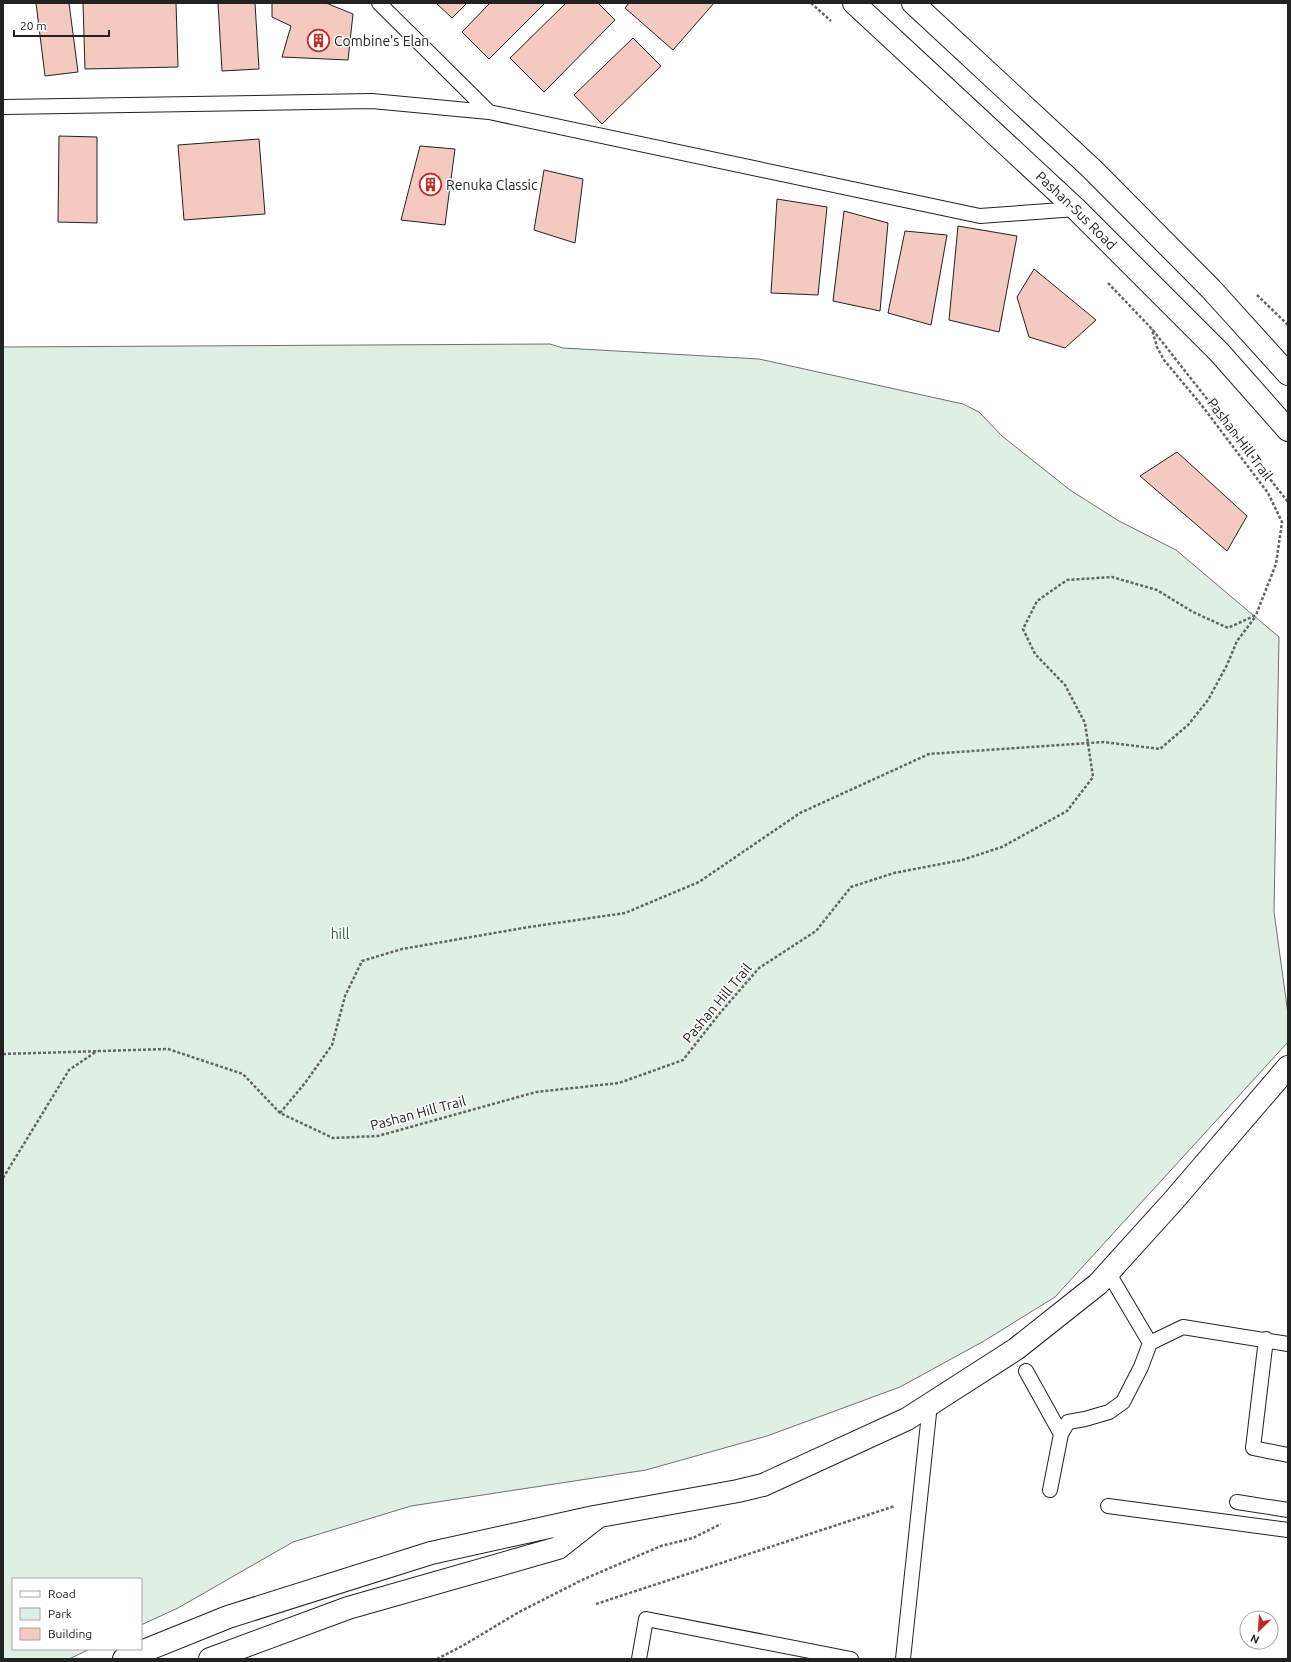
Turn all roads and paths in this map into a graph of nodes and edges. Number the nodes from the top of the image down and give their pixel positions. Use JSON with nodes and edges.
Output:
{"nodes":[{"id":1,"x":379,"y":3,"type":"edge"},
{"id":2,"x":811,"y":3,"type":"edge"},
{"id":3,"x":854,"y":3,"type":"edge"},
{"id":4,"x":913,"y":3,"type":"edge"},
{"id":5,"x":834,"y":24,"type":"dead end"},
{"id":6,"x":3,"y":107,"type":"edge"},
{"id":7,"x":488,"y":112,"type":"junction"},
{"id":8,"x":1076,"y":209,"type":"junction"},
{"id":9,"x":1104,"y":279,"type":"dead end"},
{"id":10,"x":1152,"y":329,"type":"junction"},
{"id":11,"x":1288,"y":374,"type":"edge"},
{"id":12,"x":1288,"y":430,"type":"edge"},
{"id":13,"x":1288,"y":502,"type":"edge"},
{"id":14,"x":1256,"y":615,"type":"junction"},
{"id":15,"x":1088,"y":744,"type":"junction"},
{"id":16,"x":97,"y":1051,"type":"junction"},
{"id":17,"x":3,"y":1054,"type":"edge"},
{"id":18,"x":1288,"y":1068,"type":"edge"},
{"id":19,"x":280,"y":1114,"type":"junction"},
{"id":20,"x":3,"y":1178,"type":"edge"},
{"id":21,"x":1108,"y":1272,"type":"junction"},
{"id":22,"x":1266,"y":1340,"type":"junction"},
{"id":23,"x":1150,"y":1343,"type":"junction"},
{"id":24,"x":1288,"y":1344,"type":"edge"},
{"id":25,"x":1026,"y":1371,"type":"dead end"},
{"id":26,"x":930,"y":1404,"type":"junction"},
{"id":27,"x":1061,"y":1434,"type":"junction"},
{"id":28,"x":1288,"y":1455,"type":"edge"},
{"id":29,"x":1050,"y":1490,"type":"dead end"},
{"id":30,"x":920,"y":1498,"type":"junction"},
{"id":31,"x":1237,"y":1502,"type":"dead end"},
{"id":32,"x":1108,"y":1506,"type":"dead end"},
{"id":33,"x":1288,"y":1510,"type":"edge"},
{"id":34,"x":599,"y":1516,"type":"junction"},
{"id":35,"x":726,"y":1521,"type":"dead end"},
{"id":36,"x":1288,"y":1530,"type":"edge"},
{"id":37,"x":596,"y":1604,"type":"dead end"},
{"id":38,"x":124,"y":1659,"type":"edge"},
{"id":39,"x":210,"y":1659,"type":"edge"},
{"id":40,"x":437,"y":1659,"type":"edge"},
{"id":41,"x":640,"y":1659,"type":"edge"},
{"id":42,"x":851,"y":1659,"type":"edge"},
{"id":43,"x":903,"y":1659,"type":"edge"}],
"edges":[{"from":1,"to":7,"type":"lane"},
{"from":2,"to":5,"type":"path"},
{"from":3,"to":8,"type":"street","name":"Pashan-Sus Road"},
{"from":4,"to":11,"type":"street"},
{"from":6,"to":7,"type":"lane"},
{"from":7,"to":8,"type":"lane"},
{"from":8,"to":12,"type":"street","name":"Pashan-Sus Road"},
{"from":9,"to":10,"type":"path"},
{"from":10,"to":13,"type":"path"},
{"from":10,"to":14,"type":"path","name":"Pashan Hill Trail"},
{"from":14,"to":15,"type":"path","name":"Pashan Hill Trail"},
{"from":14,"to":15,"type":"path","name":"Pashan Hill Trail"},
{"from":15,"to":19,"type":"path"},
{"from":15,"to":19,"type":"path","name":"Pashan Hill Trail"},
{"from":16,"to":17,"type":"path","name":"Pashan Hill Trail"},
{"from":16,"to":19,"type":"path","name":"Pashan Hill Trail"},
{"from":16,"to":20,"type":"path"},
{"from":18,"to":21,"type":"street"},
{"from":21,"to":23,"type":"lane"},
{"from":21,"to":26,"type":"street"},
{"from":22,"to":23,"type":"lane"},
{"from":22,"to":24,"type":"lane"},
{"from":22,"to":28,"type":"lane"},
{"from":23,"to":27,"type":"lane"},
{"from":25,"to":27,"type":"lane"},
{"from":26,"to":30,"type":"lane"},
{"from":26,"to":34,"type":"street"},
{"from":27,"to":29,"type":"lane"},
{"from":30,"to":37,"type":"path"},
{"from":30,"to":43,"type":"lane"},
{"from":31,"to":33,"type":"lane"},
{"from":32,"to":36,"type":"lane"},
{"from":34,"to":38,"type":"street"},
{"from":34,"to":39,"type":"street"},
{"from":35,"to":40,"type":"path"},
{"from":41,"to":42,"type":"lane"}]}
